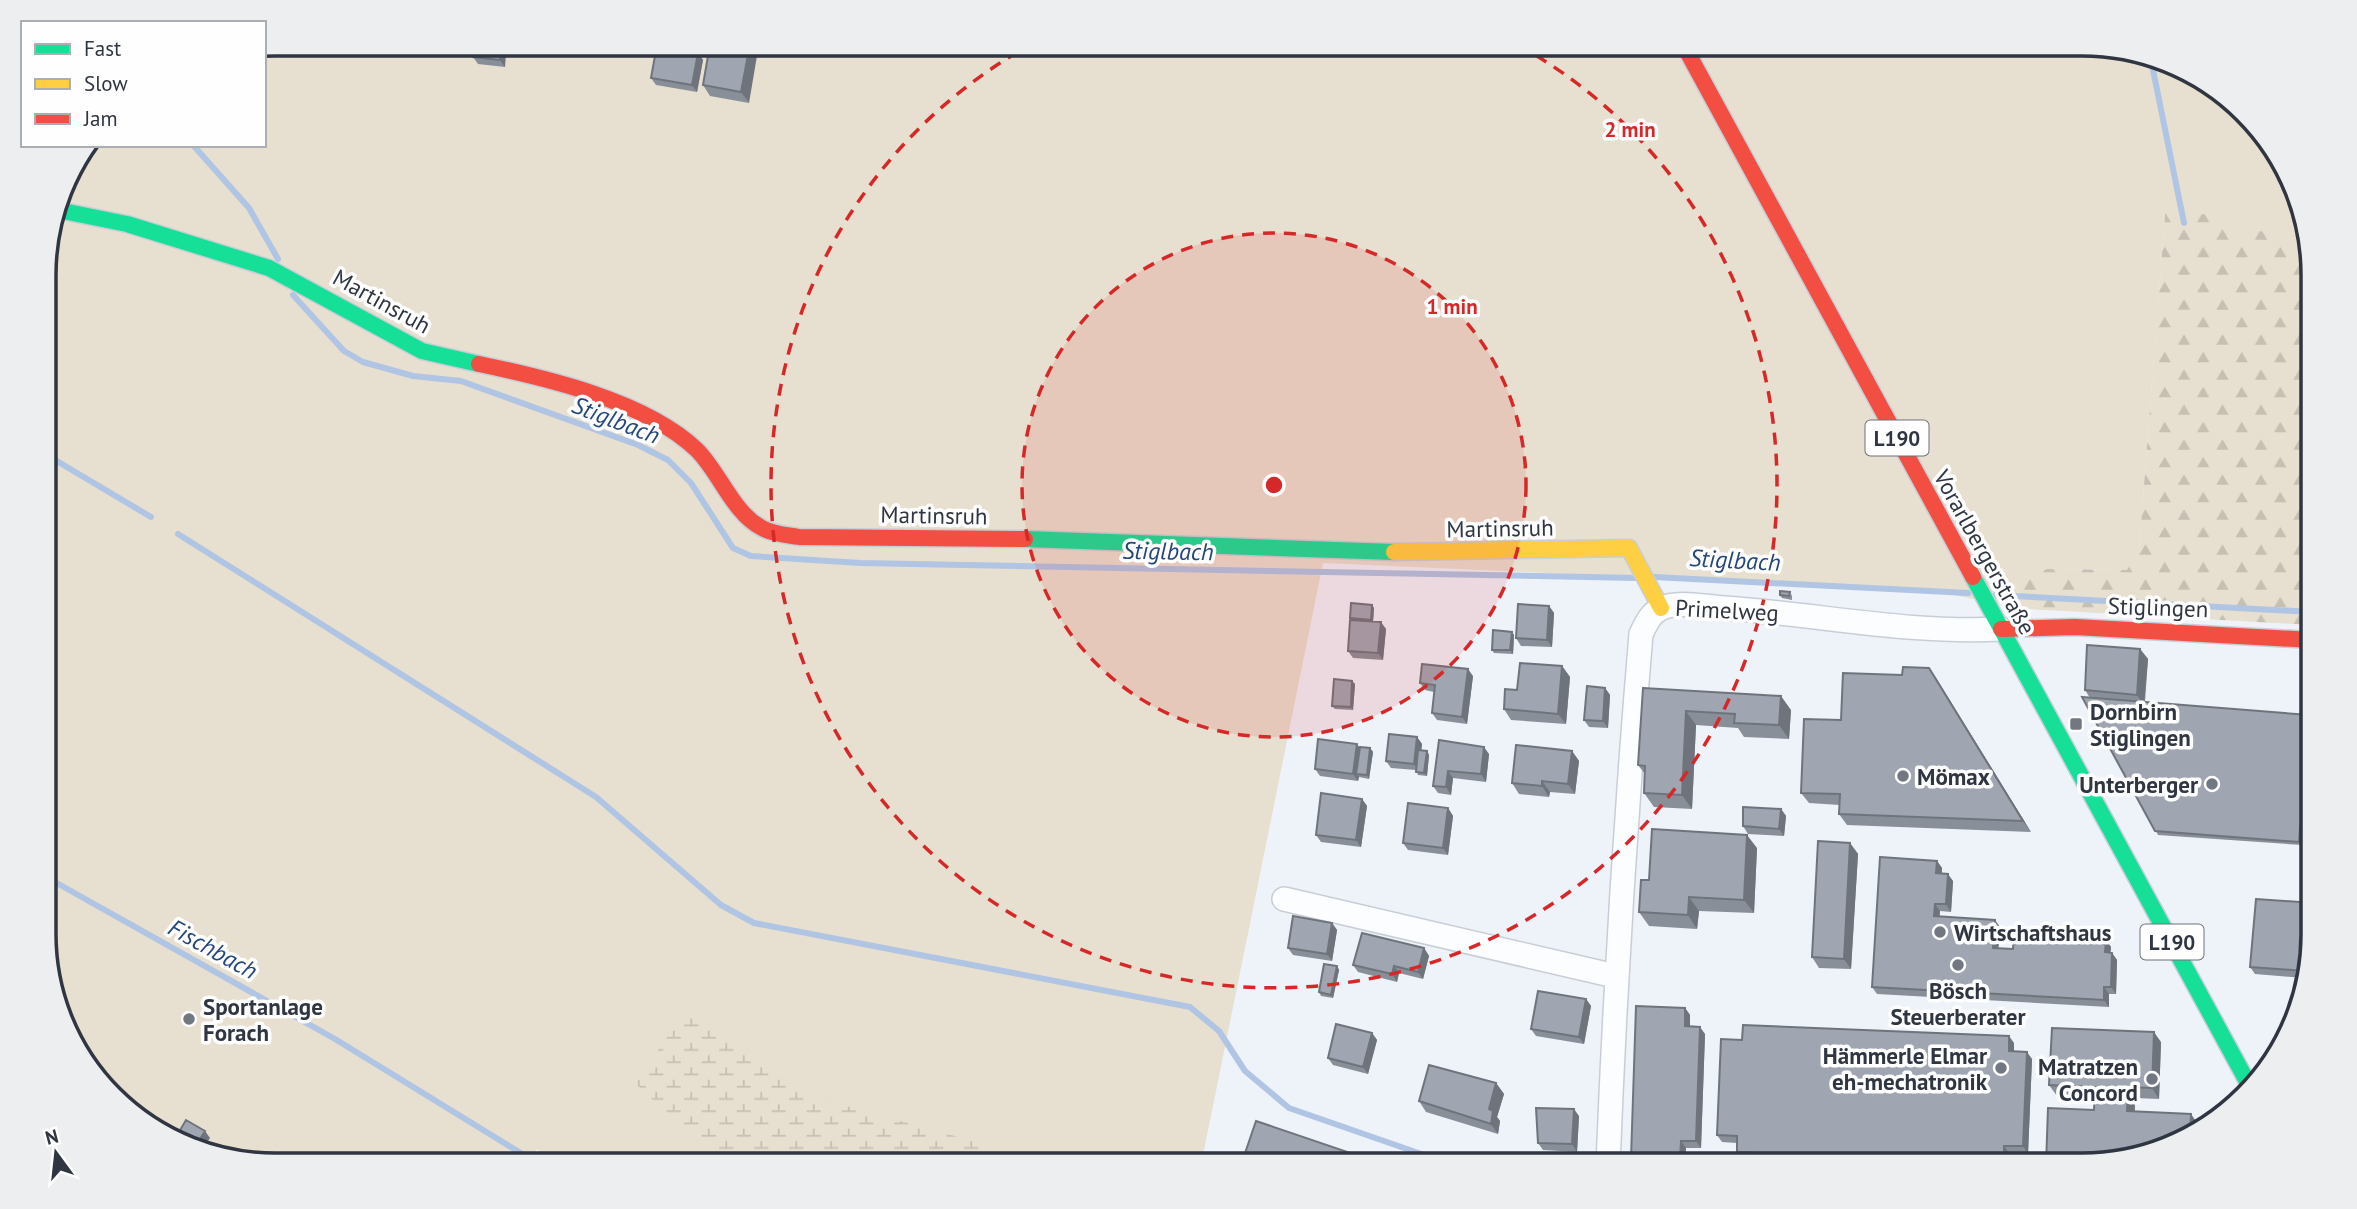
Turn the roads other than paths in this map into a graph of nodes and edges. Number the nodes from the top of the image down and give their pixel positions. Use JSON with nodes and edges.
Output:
{"nodes":[{"id":1,"x":1690,"y":56,"type":"edge"},
{"id":2,"x":66,"y":211,"type":"edge"},
{"id":3,"x":1657,"y":600,"type":"junction"},
{"id":4,"x":1998,"y":623,"type":"junction"},
{"id":5,"x":2301,"y":639,"type":"edge"},
{"id":6,"x":1284,"y":900,"type":"dead end"},
{"id":7,"x":1615,"y":976,"type":"junction"},
{"id":8,"x":2246,"y":1079,"type":"edge"},
{"id":9,"x":1608,"y":1153,"type":"edge"}],
"edges":[{"from":1,"to":4,"type":"street","name":"Vorarlbergerstraße","number":"L190"},
{"from":2,"to":3,"type":"street","name":"Martinsruh"},
{"from":3,"to":4,"type":"street","name":"Primelweg"},
{"from":3,"to":7,"type":"street","name":"Primelweg"},
{"from":4,"to":5,"type":"street","name":"Stiglingen"},
{"from":4,"to":8,"type":"street","name":"Vorarlbergerstraße","number":"L190"},
{"from":6,"to":7,"type":"street"},
{"from":7,"to":9,"type":"street","name":"Primelweg"}]}
